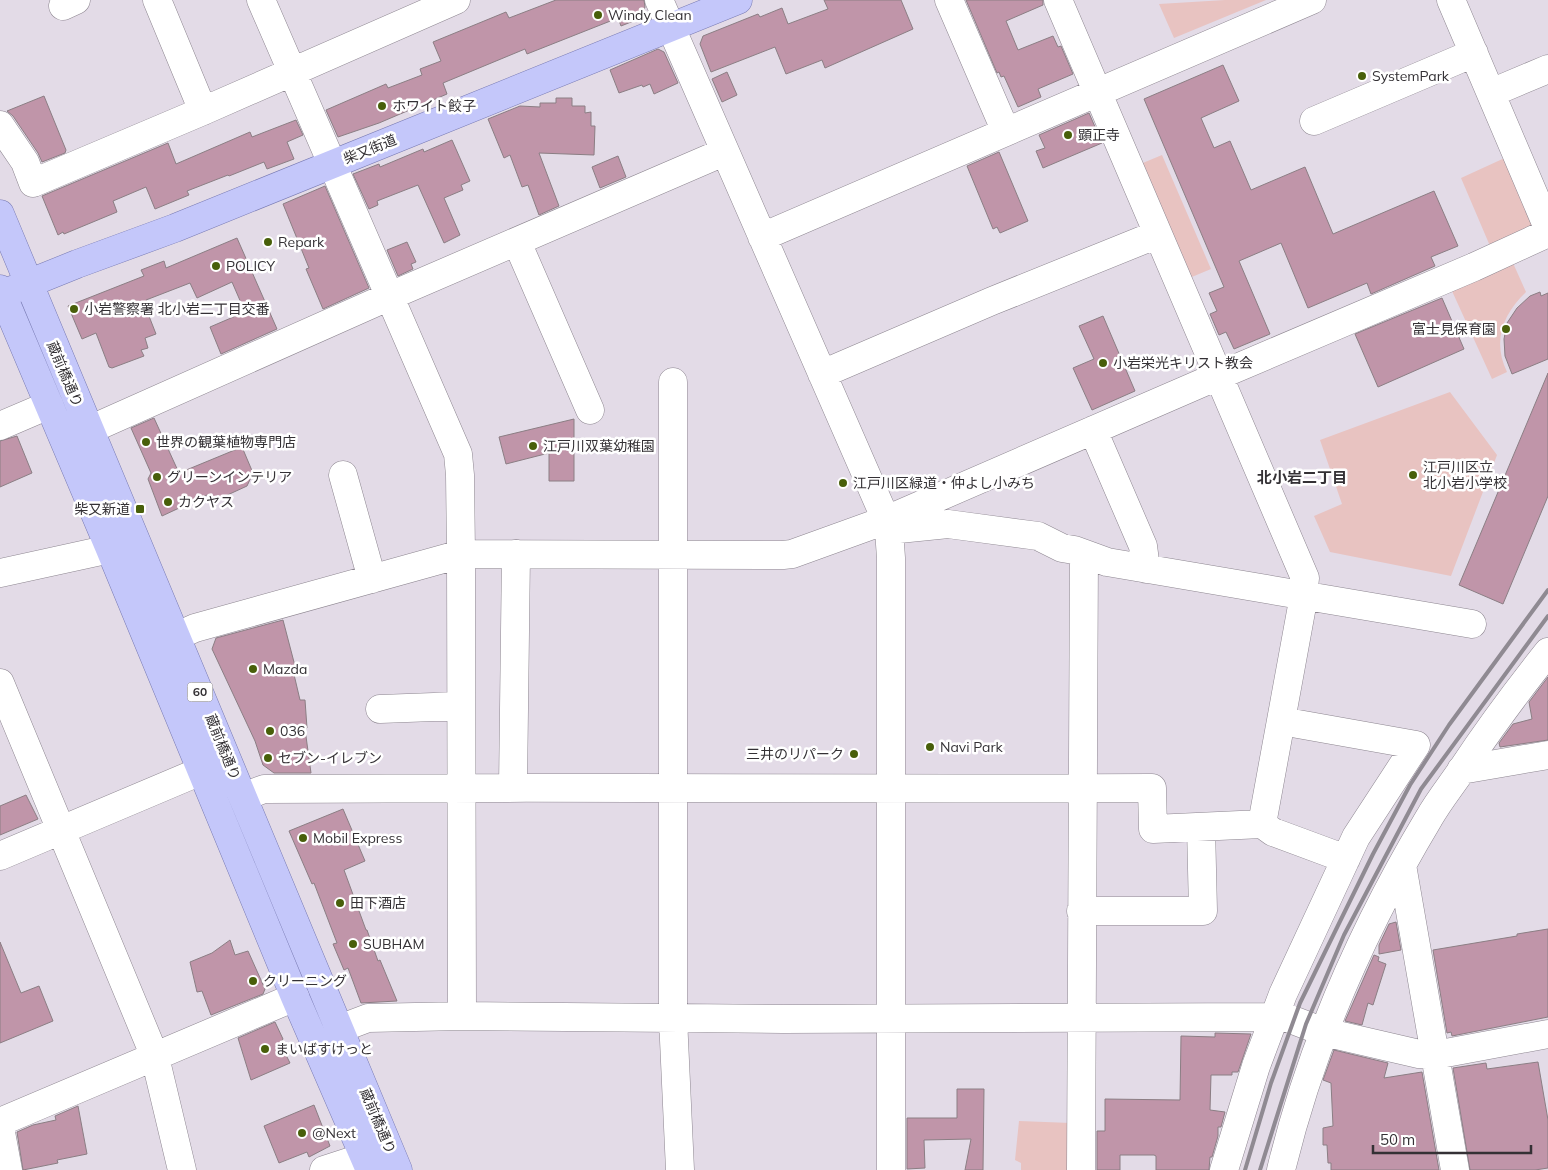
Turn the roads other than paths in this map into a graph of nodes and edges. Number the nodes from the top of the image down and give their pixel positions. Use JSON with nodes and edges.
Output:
{"nodes":[{"id":1,"x":157,"y":0,"type":"edge"},
{"id":2,"x":261,"y":0,"type":"edge"},
{"id":3,"x":456,"y":0,"type":"edge"},
{"id":4,"x":659,"y":0,"type":"edge"},
{"id":5,"x":738,"y":0,"type":"edge"},
{"id":6,"x":950,"y":0,"type":"edge"},
{"id":7,"x":1058,"y":0,"type":"edge"},
{"id":8,"x":1312,"y":0,"type":"edge"},
{"id":9,"x":1450,"y":0,"type":"edge"},
{"id":10,"x":415,"y":8,"type":"edge"},
{"id":11,"x":670,"y":27,"type":"junction"},
{"id":12,"x":1474,"y":53,"type":"junction"},
{"id":13,"x":1548,"y":69,"type":"edge"},
{"id":14,"x":292,"y":72,"type":"junction"},
{"id":15,"x":1098,"y":92,"type":"junction"},
{"id":16,"x":1491,"y":93,"type":"junction"},
{"id":17,"x":203,"y":111,"type":"junction"},
{"id":18,"x":1314,"y":121,"type":"dead end"},
{"id":19,"x":0,"y":125,"type":"edge"},
{"id":20,"x":1006,"y":132,"type":"junction"},
{"id":21,"x":724,"y":152,"type":"junction"},
{"id":22,"x":333,"y":164,"type":"junction"},
{"id":23,"x":0,"y":214,"type":"edge"},
{"id":24,"x":1548,"y":228,"type":"edge"},
{"id":25,"x":1548,"y":233,"type":"edge"},
{"id":26,"x":1158,"y":234,"type":"junction"},
{"id":27,"x":762,"y":237,"type":"junction"},
{"id":28,"x":517,"y":242,"type":"junction"},
{"id":29,"x":28,"y":285,"type":"junction"},
{"id":30,"x":1,"y":292,"type":"edge"},
{"id":31,"x":390,"y":296,"type":"junction"},
{"id":32,"x":822,"y":374,"type":"junction"},
{"id":33,"x":1218,"y":376,"type":"junction"},
{"id":34,"x":673,"y":382,"type":"dead end"},
{"id":35,"x":49,"y":405,"type":"junction"},
{"id":36,"x":590,"y":410,"type":"dead end"},
{"id":37,"x":0,"y":426,"type":"edge"},
{"id":38,"x":89,"y":430,"type":"junction"},
{"id":39,"x":1093,"y":430,"type":"junction"},
{"id":40,"x":343,"y":475,"type":"dead end"},
{"id":41,"x":888,"y":530,"type":"junction"},
{"id":42,"x":110,"y":549,"type":"junction"},
{"id":43,"x":461,"y":554,"type":"junction"},
{"id":44,"x":516,"y":554,"type":"junction"},
{"id":45,"x":673,"y":554,"type":"junction"},
{"id":46,"x":1084,"y":554,"type":"junction"},
{"id":47,"x":1146,"y":569,"type":"junction"},
{"id":48,"x":0,"y":573,"type":"edge"},
{"id":49,"x":372,"y":579,"type":"junction"},
{"id":50,"x":1303,"y":594,"type":"junction"},
{"id":51,"x":1472,"y":624,"type":"dead end"},
{"id":52,"x":177,"y":636,"type":"junction"},
{"id":53,"x":1548,"y":652,"type":"edge"},
{"id":54,"x":0,"y":683,"type":"edge"},
{"id":55,"x":461,"y":706,"type":"junction"},
{"id":56,"x":380,"y":709,"type":"dead end"},
{"id":57,"x":1281,"y":721,"type":"junction"},
{"id":58,"x":1548,"y":755,"type":"edge"},
{"id":59,"x":1461,"y":770,"type":"junction"},
{"id":60,"x":201,"y":771,"type":"junction"},
{"id":61,"x":461,"y":787,"type":"junction"},
{"id":62,"x":513,"y":787,"type":"junction"},
{"id":63,"x":674,"y":787,"type":"junction"},
{"id":64,"x":1082,"y":788,"type":"junction"},
{"id":65,"x":892,"y":789,"type":"junction"},
{"id":66,"x":243,"y":797,"type":"junction"},
{"id":67,"x":1263,"y":819,"type":"junction"},
{"id":68,"x":1201,"y":827,"type":"junction"},
{"id":69,"x":62,"y":831,"type":"junction"},
{"id":70,"x":0,"y":856,"type":"edge"},
{"id":71,"x":1346,"y":859,"type":"junction"},
{"id":72,"x":1402,"y":866,"type":"junction"},
{"id":73,"x":1081,"y":911,"type":"junction"},
{"id":74,"x":295,"y":997,"type":"junction"},
{"id":75,"x":462,"y":1016,"type":"junction"},
{"id":76,"x":1080,"y":1017,"type":"junction"},
{"id":77,"x":1274,"y":1017,"type":"junction"},
{"id":78,"x":674,"y":1018,"type":"junction"},
{"id":79,"x":891,"y":1019,"type":"junction"},
{"id":80,"x":339,"y":1029,"type":"junction"},
{"id":81,"x":1324,"y":1032,"type":"junction"},
{"id":82,"x":1548,"y":1034,"type":"edge"},
{"id":83,"x":1435,"y":1055,"type":"junction"},
{"id":84,"x":155,"y":1057,"type":"junction"},
{"id":85,"x":0,"y":1122,"type":"edge"},
{"id":86,"x":0,"y":1127,"type":"edge"},
{"id":87,"x":367,"y":1164,"type":"edge"},
{"id":88,"x":8,"y":1170,"type":"edge"},
{"id":89,"x":182,"y":1170,"type":"edge"},
{"id":90,"x":324,"y":1170,"type":"edge"},
{"id":91,"x":398,"y":1170,"type":"edge"},
{"id":92,"x":680,"y":1170,"type":"edge"},
{"id":93,"x":891,"y":1170,"type":"edge"},
{"id":94,"x":1081,"y":1170,"type":"edge"},
{"id":95,"x":1224,"y":1170,"type":"edge"},
{"id":96,"x":1281,"y":1170,"type":"edge"},
{"id":97,"x":1455,"y":1170,"type":"edge"}],
"edges":[{"from":1,"to":17,"type":"street"},
{"from":2,"to":14,"type":"street"},
{"from":3,"to":10,"type":"street"},
{"from":4,"to":11,"type":"street"},
{"from":5,"to":11,"type":"main road","name":"柴又街道"},
{"from":6,"to":20,"type":"street"},
{"from":7,"to":15,"type":"street"},
{"from":8,"to":15,"type":"street"},
{"from":9,"to":12,"type":"street"},
{"from":10,"to":14,"type":"street"},
{"from":11,"to":21,"type":"street"},
{"from":11,"to":22,"type":"main road","name":"柴又街道"},
{"from":12,"to":16,"type":"street"},
{"from":12,"to":18,"type":"street"},
{"from":13,"to":16,"type":"street"},
{"from":14,"to":17,"type":"street"},
{"from":14,"to":22,"type":"street"},
{"from":15,"to":20,"type":"street"},
{"from":15,"to":26,"type":"street"},
{"from":16,"to":24,"type":"street"},
{"from":17,"to":19,"type":"street"},
{"from":20,"to":27,"type":"street"},
{"from":21,"to":27,"type":"street"},
{"from":21,"to":28,"type":"street"},
{"from":22,"to":29,"type":"main road","name":"柴又街道"},
{"from":22,"to":31,"type":"street"},
{"from":23,"to":29,"type":"main road","name":"蔵前橋通り","number":"60"},
{"from":25,"to":33,"type":"street"},
{"from":26,"to":32,"type":"street"},
{"from":26,"to":33,"type":"street"},
{"from":27,"to":32,"type":"street"},
{"from":28,"to":31,"type":"street"},
{"from":28,"to":36,"type":"street"},
{"from":29,"to":30,"type":"main road","name":"柴又街道"},
{"from":29,"to":38,"type":"main road","name":"蔵前橋通り","number":"60"},
{"from":30,"to":35,"type":"main road","name":"蔵前橋通り","number":"60"},
{"from":31,"to":38,"type":"street"},
{"from":31,"to":43,"type":"street"},
{"from":32,"to":41,"type":"street"},
{"from":33,"to":39,"type":"street"},
{"from":33,"to":50,"type":"street"},
{"from":34,"to":45,"type":"street"},
{"from":35,"to":37,"type":"street"},
{"from":35,"to":42,"type":"main road","name":"蔵前橋通り","number":"60"},
{"from":38,"to":52,"type":"main road","name":"蔵前橋通り","number":"60"},
{"from":39,"to":41,"type":"street"},
{"from":39,"to":47,"type":"street"},
{"from":40,"to":49,"type":"street"},
{"from":41,"to":45,"type":"street"},
{"from":41,"to":46,"type":"street"},
{"from":41,"to":65,"type":"street"},
{"from":42,"to":48,"type":"street"},
{"from":42,"to":60,"type":"main road","name":"蔵前橋通り","number":"60"},
{"from":43,"to":44,"type":"street"},
{"from":43,"to":49,"type":"street"},
{"from":43,"to":55,"type":"street"},
{"from":44,"to":45,"type":"street"},
{"from":44,"to":62,"type":"street"},
{"from":45,"to":63,"type":"street"},
{"from":46,"to":47,"type":"street"},
{"from":46,"to":64,"type":"street"},
{"from":47,"to":50,"type":"street"},
{"from":49,"to":52,"type":"street"},
{"from":50,"to":51,"type":"street"},
{"from":50,"to":57,"type":"street"},
{"from":52,"to":66,"type":"main road","name":"蔵前橋通り","number":"60"},
{"from":53,"to":59,"type":"street"},
{"from":54,"to":69,"type":"street"},
{"from":55,"to":56,"type":"street"},
{"from":55,"to":61,"type":"street"},
{"from":57,"to":67,"type":"street"},
{"from":57,"to":71,"type":"street"},
{"from":58,"to":59,"type":"street"},
{"from":59,"to":72,"type":"street"},
{"from":60,"to":69,"type":"street"},
{"from":60,"to":74,"type":"main road","name":"蔵前橋通り","number":"60"},
{"from":61,"to":62,"type":"street"},
{"from":61,"to":66,"type":"street"},
{"from":61,"to":75,"type":"street"},
{"from":62,"to":63,"type":"street"},
{"from":63,"to":65,"type":"street"},
{"from":63,"to":78,"type":"street"},
{"from":64,"to":65,"type":"street"},
{"from":64,"to":68,"type":"street"},
{"from":64,"to":73,"type":"street"},
{"from":65,"to":79,"type":"street"},
{"from":66,"to":80,"type":"main road","name":"蔵前橋通り","number":"60"},
{"from":67,"to":68,"type":"street"},
{"from":67,"to":71,"type":"street"},
{"from":68,"to":73,"type":"street"},
{"from":69,"to":70,"type":"street"},
{"from":69,"to":84,"type":"street"},
{"from":71,"to":77,"type":"street"},
{"from":72,"to":81,"type":"street"},
{"from":72,"to":83,"type":"street"},
{"from":73,"to":76,"type":"street"},
{"from":74,"to":84,"type":"street"},
{"from":74,"to":87,"type":"main road","name":"蔵前橋通り","number":"60"},
{"from":75,"to":78,"type":"street"},
{"from":75,"to":80,"type":"street"},
{"from":76,"to":77,"type":"street"},
{"from":76,"to":79,"type":"street"},
{"from":76,"to":94,"type":"street"},
{"from":77,"to":81,"type":"street"},
{"from":77,"to":95,"type":"street"},
{"from":78,"to":79,"type":"street"},
{"from":78,"to":92,"type":"street"},
{"from":79,"to":93,"type":"street"},
{"from":80,"to":91,"type":"main road","name":"蔵前橋通り","number":"60"},
{"from":81,"to":83,"type":"street"},
{"from":81,"to":96,"type":"street"},
{"from":82,"to":83,"type":"street"},
{"from":83,"to":97,"type":"street"},
{"from":84,"to":85,"type":"street"},
{"from":84,"to":89,"type":"street"},
{"from":86,"to":88,"type":"street"},
{"from":87,"to":90,"type":"street"}]}
